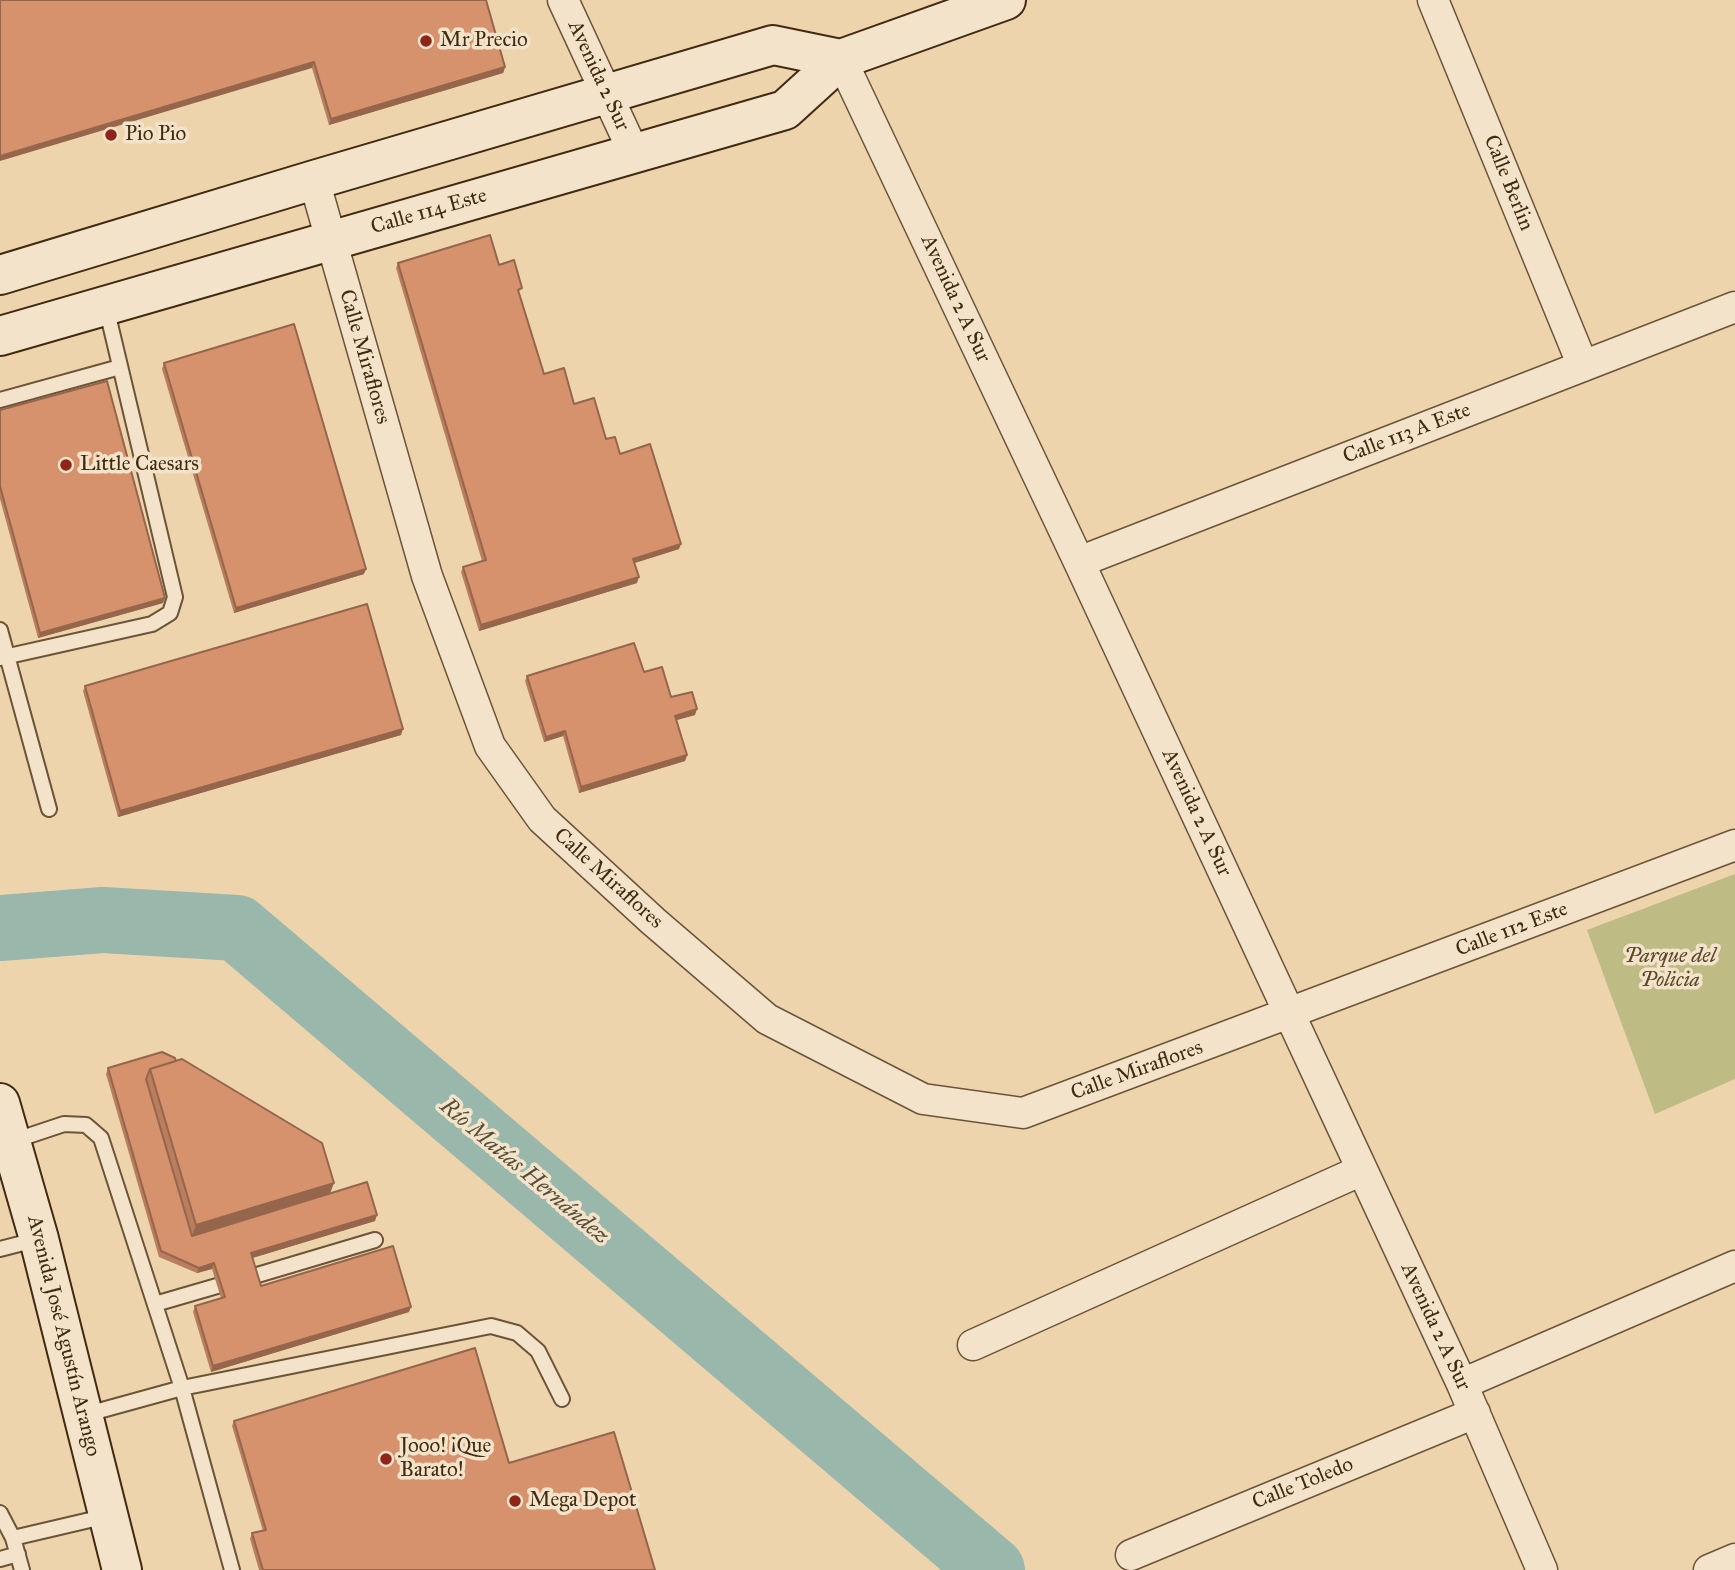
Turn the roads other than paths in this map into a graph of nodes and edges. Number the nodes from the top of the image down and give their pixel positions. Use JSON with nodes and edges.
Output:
{"nodes":[{"id":1,"x":563,"y":0,"type":"edge"},
{"id":2,"x":1006,"y":0,"type":"edge"},
{"id":3,"x":1433,"y":0,"type":"edge"},
{"id":4,"x":841,"y":59,"type":"junction"},
{"id":5,"x":607,"y":96,"type":"junction"},
{"id":6,"x":634,"y":153,"type":"junction"},
{"id":7,"x":314,"y":180,"type":"junction"},
{"id":8,"x":330,"y":240,"type":"junction"},
{"id":9,"x":0,"y":275,"type":"edge"},
{"id":10,"x":106,"y":305,"type":"junction"},
{"id":11,"x":1735,"y":307,"type":"edge"},
{"id":12,"x":0,"y":336,"type":"edge"},
{"id":13,"x":1583,"y":366,"type":"junction"},
{"id":14,"x":120,"y":367,"type":"junction"},
{"id":15,"x":0,"y":400,"type":"edge"},
{"id":16,"x":1079,"y":562,"type":"junction"},
{"id":17,"x":0,"y":630,"type":"edge"},
{"id":18,"x":4,"y":658,"type":"edge"},
{"id":19,"x":49,"y":809,"type":"dead end"},
{"id":20,"x":1735,"y":845,"type":"edge"},
{"id":21,"x":1290,"y":1014,"type":"junction"},
{"id":22,"x":0,"y":1102,"type":"edge"},
{"id":23,"x":11,"y":1141,"type":"junction"},
{"id":24,"x":1363,"y":1170,"type":"junction"},
{"id":25,"x":40,"y":1239,"type":"junction"},
{"id":26,"x":375,"y":1241,"type":"dead end"},
{"id":27,"x":0,"y":1250,"type":"edge"},
{"id":28,"x":1735,"y":1266,"type":"edge"},
{"id":29,"x":254,"y":1276,"type":"edge"},
{"id":30,"x":217,"y":1286,"type":"edge"},
{"id":31,"x":155,"y":1304,"type":"junction"},
{"id":32,"x":973,"y":1345,"type":"dead end"},
{"id":33,"x":1462,"y":1384,"type":"junction"},
{"id":34,"x":182,"y":1388,"type":"junction"},
{"id":35,"x":562,"y":1399,"type":"dead end"},
{"id":36,"x":1475,"y":1413,"type":"junction"},
{"id":37,"x":82,"y":1415,"type":"junction"},
{"id":38,"x":0,"y":1513,"type":"edge"},
{"id":39,"x":109,"y":1516,"type":"junction"},
{"id":40,"x":13,"y":1538,"type":"junction"},
{"id":41,"x":18,"y":1554,"type":"junction"},
{"id":42,"x":1130,"y":1555,"type":"dead end"},
{"id":43,"x":0,"y":1559,"type":"edge"},
{"id":44,"x":1735,"y":1559,"type":"edge"},
{"id":45,"x":22,"y":1570,"type":"edge"},
{"id":46,"x":122,"y":1570,"type":"edge"},
{"id":47,"x":232,"y":1570,"type":"edge"},
{"id":48,"x":1542,"y":1570,"type":"edge"},
{"id":49,"x":1709,"y":1570,"type":"edge"}],
"edges":[{"from":1,"to":5,"type":"street","name":"Avenida 2 Sur"},
{"from":2,"to":4,"type":"street","name":"Calle 114 Este"},
{"from":3,"to":13,"type":"street","name":"Calle Berlin"},
{"from":4,"to":5,"type":"street"},
{"from":4,"to":6,"type":"street","name":"Calle 114 Este"},
{"from":4,"to":16,"type":"street","name":"Avenida 2 A Sur"},
{"from":5,"to":6,"type":"street","name":"Avenida 2 Sur"},
{"from":5,"to":7,"type":"street"},
{"from":6,"to":8,"type":"street","name":"Calle 114 Este"},
{"from":7,"to":8,"type":"street","name":"Calle Miraflores"},
{"from":7,"to":9,"type":"street"},
{"from":8,"to":10,"type":"street","name":"Calle 114 Este"},
{"from":8,"to":21,"type":"street","name":"Calle Miraflores"},
{"from":10,"to":12,"type":"street","name":"Calle 114 Este"},
{"from":10,"to":14,"type":"lane"},
{"from":11,"to":13,"type":"street","name":"Calle 113 A Este"},
{"from":13,"to":16,"type":"street","name":"Calle 113 A Este"},
{"from":14,"to":15,"type":"lane"},
{"from":14,"to":18,"type":"lane"},
{"from":16,"to":21,"type":"street","name":"Avenida 2 A Sur"},
{"from":17,"to":18,"type":"lane"},
{"from":18,"to":19,"type":"lane"},
{"from":20,"to":21,"type":"street","name":"Calle 112 Este"},
{"from":21,"to":24,"type":"street","name":"Avenida 2 A Sur"},
{"from":22,"to":23,"type":"street","name":"Avenida José Agustín Arango"},
{"from":23,"to":25,"type":"street","name":"Avenida José Agustín Arango"},
{"from":23,"to":31,"type":"lane"},
{"from":24,"to":32,"type":"street"},
{"from":24,"to":33,"type":"street","name":"Avenida 2 A Sur"},
{"from":25,"to":27,"type":"lane"},
{"from":25,"to":37,"type":"street","name":"Avenida José Agustín Arango"},
{"from":26,"to":29,"type":"lane"},
{"from":28,"to":33,"type":"street"},
{"from":30,"to":31,"type":"lane"},
{"from":31,"to":34,"type":"lane"},
{"from":33,"to":36,"type":"street","name":"Avenida 2 A Sur"},
{"from":34,"to":35,"type":"lane"},
{"from":34,"to":37,"type":"lane"},
{"from":34,"to":47,"type":"lane"},
{"from":36,"to":42,"type":"street","name":"Calle Toledo"},
{"from":36,"to":48,"type":"street","name":"Avenida 2 A Sur"},
{"from":37,"to":39,"type":"street","name":"Avenida José Agustín Arango"},
{"from":38,"to":40,"type":"lane"},
{"from":39,"to":40,"type":"lane"},
{"from":39,"to":46,"type":"street","name":"Avenida José Agustín Arango"},
{"from":40,"to":41,"type":"lane"},
{"from":41,"to":43,"type":"lane"},
{"from":41,"to":45,"type":"lane"},
{"from":44,"to":49,"type":"street"}]}
